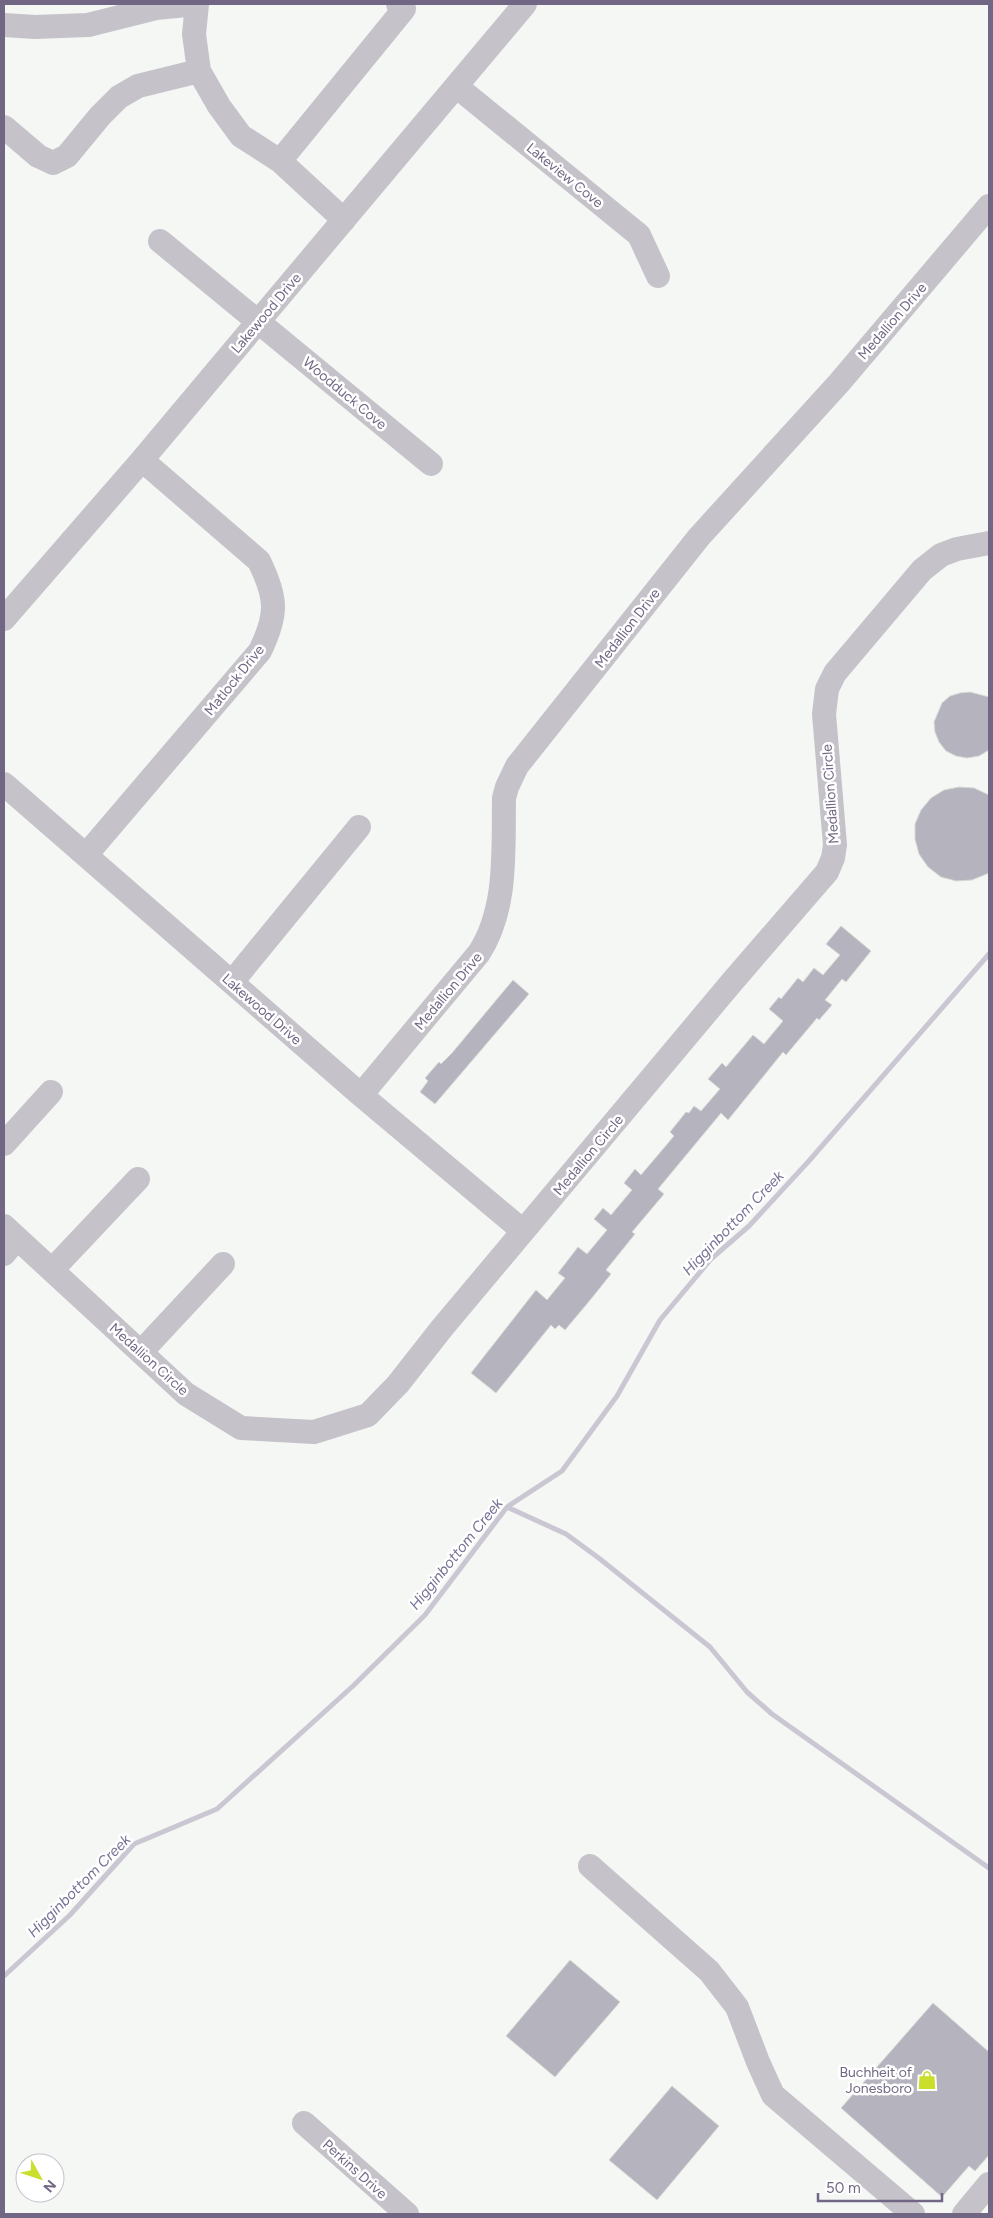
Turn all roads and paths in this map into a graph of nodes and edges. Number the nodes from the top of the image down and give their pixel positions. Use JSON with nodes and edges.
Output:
{"nodes":[{"id":1,"x":198,"y":4,"type":"edge"},
{"id":2,"x":525,"y":4,"type":"edge"},
{"id":3,"x":404,"y":5,"type":"edge"},
{"id":4,"x":4,"y":25,"type":"edge"},
{"id":5,"x":199,"y":71,"type":"junction"},
{"id":6,"x":456,"y":86,"type":"junction"},
{"id":7,"x":4,"y":127,"type":"edge"},
{"id":8,"x":280,"y":161,"type":"junction"},
{"id":9,"x":989,"y":206,"type":"edge"},
{"id":10,"x":344,"y":220,"type":"junction"},
{"id":11,"x":160,"y":240,"type":"dead end"},
{"id":12,"x":658,"y":276,"type":"dead end"},
{"id":13,"x":259,"y":322,"type":"junction"},
{"id":14,"x":142,"y":460,"type":"junction"},
{"id":15,"x":431,"y":464,"type":"dead end"},
{"id":16,"x":989,"y":543,"type":"edge"},
{"id":17,"x":4,"y":619,"type":"edge"},
{"id":18,"x":4,"y":784,"type":"edge"},
{"id":19,"x":359,"y":827,"type":"dead end"},
{"id":20,"x":86,"y":855,"type":"junction"},
{"id":21,"x":232,"y":982,"type":"junction"},
{"id":22,"x":51,"y":1092,"type":"dead end"},
{"id":23,"x":361,"y":1095,"type":"junction"},
{"id":24,"x":4,"y":1144,"type":"edge"},
{"id":25,"x":138,"y":1179,"type":"dead end"},
{"id":26,"x":523,"y":1231,"type":"junction"},
{"id":27,"x":8,"y":1239,"type":"edge"},
{"id":28,"x":223,"y":1264,"type":"dead end"},
{"id":29,"x":52,"y":1270,"type":"junction"},
{"id":30,"x":141,"y":1352,"type":"junction"},
{"id":31,"x":590,"y":1866,"type":"dead end"},
{"id":32,"x":304,"y":2123,"type":"dead end"},
{"id":33,"x":989,"y":2184,"type":"edge"},
{"id":34,"x":407,"y":2214,"type":"edge"},
{"id":35,"x":913,"y":2214,"type":"edge"},
{"id":36,"x":964,"y":2214,"type":"edge"}],
"edges":[{"from":1,"to":4,"type":"street"},
{"from":1,"to":5,"type":"street"},
{"from":2,"to":6,"type":"street","name":"Lakewood Drive"},
{"from":3,"to":8,"type":"street"},
{"from":5,"to":7,"type":"street"},
{"from":5,"to":8,"type":"street"},
{"from":6,"to":10,"type":"street","name":"Lakewood Drive"},
{"from":6,"to":12,"type":"street","name":"Lakeview Cove"},
{"from":8,"to":10,"type":"street"},
{"from":9,"to":23,"type":"street","name":"Medallion Drive"},
{"from":10,"to":13,"type":"street","name":"Lakewood Drive"},
{"from":11,"to":13,"type":"street","name":"Woodduck Cove"},
{"from":13,"to":14,"type":"street","name":"Lakewood Drive"},
{"from":13,"to":15,"type":"street","name":"Woodduck Cove"},
{"from":14,"to":17,"type":"street","name":"Lakewood Drive"},
{"from":14,"to":20,"type":"street","name":"Matlock Drive"},
{"from":16,"to":26,"type":"street","name":"Medallion Circle"},
{"from":18,"to":20,"type":"street","name":"Lakewood Drive"},
{"from":19,"to":21,"type":"street"},
{"from":20,"to":21,"type":"street","name":"Lakewood Drive"},
{"from":21,"to":23,"type":"street","name":"Lakewood Drive"},
{"from":22,"to":24,"type":"street"},
{"from":23,"to":26,"type":"street","name":"Lakewood Drive"},
{"from":25,"to":29,"type":"street"},
{"from":26,"to":30,"type":"street","name":"Medallion Circle"},
{"from":27,"to":29,"type":"street","name":"Medallion Circle"},
{"from":28,"to":30,"type":"street"},
{"from":29,"to":30,"type":"street","name":"Medallion Circle"},
{"from":31,"to":35,"type":"street"},
{"from":32,"to":34,"type":"street","name":"Perkins Drive"},
{"from":33,"to":36,"type":"street"}]}
